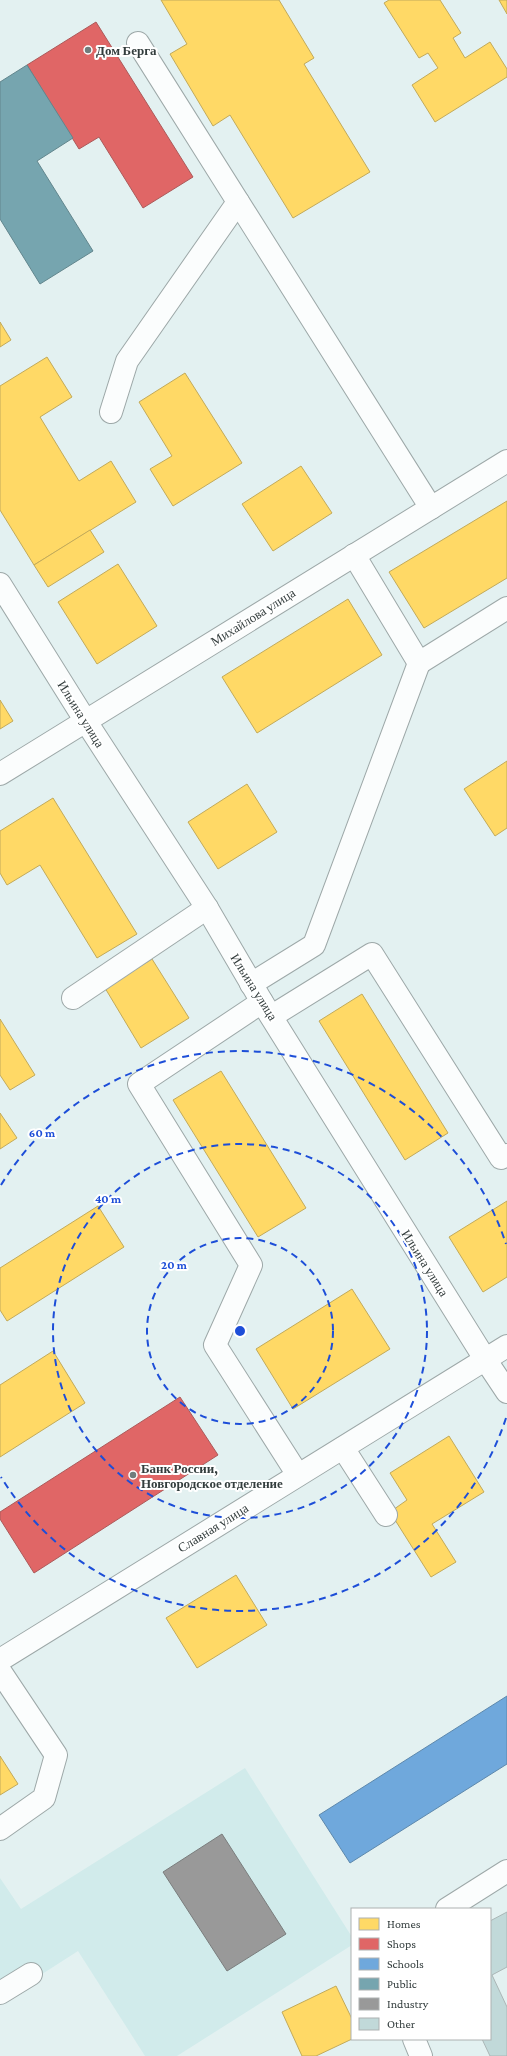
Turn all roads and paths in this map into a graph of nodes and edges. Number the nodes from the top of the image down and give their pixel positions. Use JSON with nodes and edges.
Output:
{"nodes":[{"id":1,"x":138,"y":43,"type":"dead end"},
{"id":2,"x":238,"y":202,"type":"junction"},
{"id":3,"x":111,"y":412,"type":"dead end"},
{"id":4,"x":507,"y":460,"type":"edge"},
{"id":5,"x":431,"y":508,"type":"junction"},
{"id":6,"x":354,"y":555,"type":"junction"},
{"id":7,"x":0,"y":584,"type":"edge"},
{"id":8,"x":507,"y":608,"type":"edge"},
{"id":9,"x":419,"y":663,"type":"junction"},
{"id":10,"x":85,"y":720,"type":"junction"},
{"id":11,"x":0,"y":774,"type":"edge"},
{"id":12,"x":207,"y":908,"type":"junction"},
{"id":13,"x":73,"y":998,"type":"dead end"},
{"id":14,"x":262,"y":1001,"type":"junction"},
{"id":15,"x":507,"y":1155,"type":"edge"},
{"id":16,"x":507,"y":1346,"type":"edge"},
{"id":17,"x":485,"y":1359,"type":"junction"},
{"id":18,"x":507,"y":1392,"type":"edge"},
{"id":19,"x":342,"y":1448,"type":"junction"},
{"id":20,"x":298,"y":1475,"type":"junction"},
{"id":21,"x":386,"y":1515,"type":"dead end"},
{"id":22,"x":0,"y":1660,"type":"edge"},
{"id":23,"x":0,"y":1671,"type":"edge"},
{"id":24,"x":0,"y":1829,"type":"edge"},
{"id":25,"x":507,"y":1870,"type":"edge"},
{"id":26,"x":449,"y":1908,"type":"edge"},
{"id":27,"x":31,"y":1974,"type":"dead end"},
{"id":28,"x":0,"y":1993,"type":"edge"},
{"id":29,"x":414,"y":2040,"type":"edge"},
{"id":30,"x":421,"y":2056,"type":"edge"}],
"edges":[{"from":1,"to":2,"type":"street"},
{"from":2,"to":3,"type":"street"},
{"from":2,"to":5,"type":"street"},
{"from":4,"to":5,"type":"street","name":"Михайлова улица"},
{"from":5,"to":6,"type":"street","name":"Михайлова улица"},
{"from":6,"to":9,"type":"street"},
{"from":6,"to":10,"type":"street","name":"Михайлова улица"},
{"from":7,"to":10,"type":"street","name":"Ильина улица"},
{"from":8,"to":9,"type":"street"},
{"from":9,"to":14,"type":"street"},
{"from":10,"to":11,"type":"street","name":"Михайлова улица"},
{"from":10,"to":12,"type":"street","name":"Ильина улица"},
{"from":12,"to":13,"type":"street"},
{"from":12,"to":14,"type":"street","name":"Ильина улица"},
{"from":14,"to":15,"type":"street"},
{"from":14,"to":17,"type":"street","name":"Ильина улица"},
{"from":14,"to":20,"type":"street"},
{"from":16,"to":17,"type":"street","name":"Славная улица"},
{"from":17,"to":18,"type":"street","name":"Ильина улица"},
{"from":17,"to":19,"type":"street","name":"Славная улица"},
{"from":19,"to":20,"type":"street","name":"Славная улица"},
{"from":19,"to":21,"type":"street"},
{"from":20,"to":22,"type":"street","name":"Славная улица"},
{"from":23,"to":24,"type":"street"},
{"from":25,"to":26,"type":"street"},
{"from":27,"to":28,"type":"street"},
{"from":29,"to":30,"type":"street"}]}
